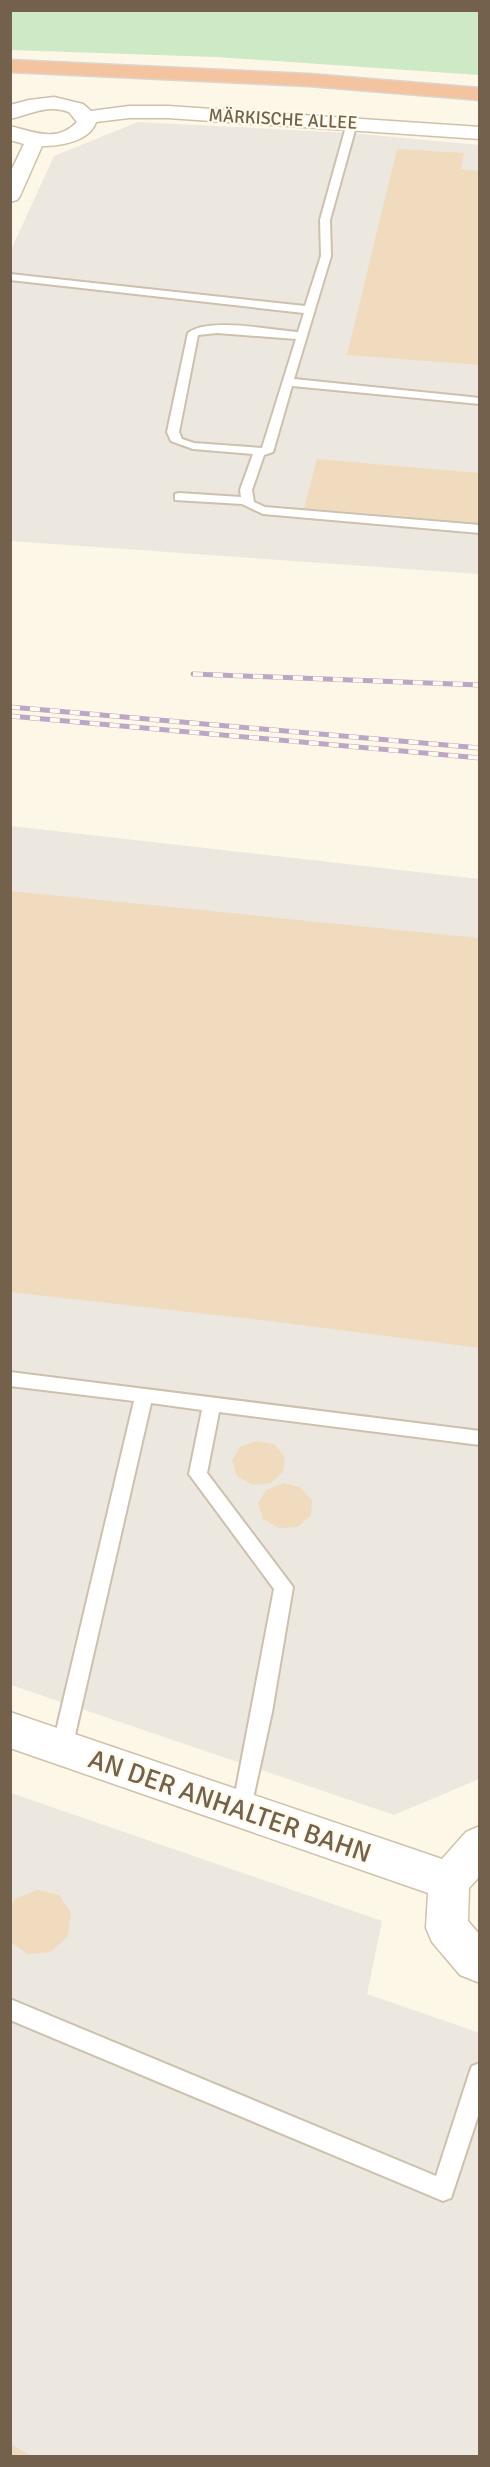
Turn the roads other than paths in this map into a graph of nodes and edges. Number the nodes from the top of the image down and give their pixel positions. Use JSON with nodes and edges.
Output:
{"nodes":[{"id":1,"x":10,"y":66,"type":"edge"},
{"id":2,"x":10,"y":80,"type":"edge"},
{"id":3,"x":480,"y":94,"type":"edge"},
{"id":4,"x":480,"y":107,"type":"edge"},
{"id":5,"x":10,"y":113,"type":"edge"},
{"id":6,"x":86,"y":117,"type":"junction"},
{"id":7,"x":352,"y":123,"type":"junction"},
{"id":8,"x":10,"y":132,"type":"edge"},
{"id":9,"x":480,"y":133,"type":"edge"},
{"id":10,"x":35,"y":140,"type":"junction"},
{"id":11,"x":10,"y":196,"type":"edge"},
{"id":12,"x":10,"y":277,"type":"edge"},
{"id":13,"x":310,"y":310,"type":"junction"},
{"id":14,"x":302,"y":336,"type":"junction"},
{"id":15,"x":288,"y":382,"type":"junction"},
{"id":16,"x":480,"y":401,"type":"edge"},
{"id":17,"x":260,"y":451,"type":"junction"},
{"id":18,"x":179,"y":496,"type":"dead end"},
{"id":19,"x":247,"y":501,"type":"junction"},
{"id":20,"x":480,"y":529,"type":"edge"},
{"id":21,"x":10,"y":1379,"type":"edge"},
{"id":22,"x":144,"y":1395,"type":"junction"},
{"id":23,"x":212,"y":1404,"type":"junction"},
{"id":24,"x":480,"y":1438,"type":"edge"},
{"id":25,"x":10,"y":1730,"type":"edge"},
{"id":26,"x":62,"y":1748,"type":"junction"},
{"id":27,"x":242,"y":1810,"type":"junction"},
{"id":28,"x":480,"y":1845,"type":"edge"},
{"id":29,"x":449,"y":1881,"type":"junction"},
{"id":30,"x":480,"y":1964,"type":"edge"},
{"id":31,"x":10,"y":2009,"type":"edge"},
{"id":32,"x":480,"y":2074,"type":"edge"}],
"edges":[{"from":1,"to":3,"type":"highway"},
{"from":2,"to":4,"type":"highway"},
{"from":5,"to":6,"type":"street"},
{"from":6,"to":7,"type":"street","name":"MÄRKISCHE ALLEE"},
{"from":6,"to":10,"type":"street"},
{"from":7,"to":9,"type":"street","name":"MÄRKISCHE ALLEE"},
{"from":7,"to":13,"type":"lane"},
{"from":8,"to":10,"type":"street"},
{"from":10,"to":11,"type":"street"},
{"from":12,"to":13,"type":"lane"},
{"from":13,"to":14,"type":"lane"},
{"from":14,"to":15,"type":"lane"},
{"from":14,"to":17,"type":"lane"},
{"from":15,"to":16,"type":"lane"},
{"from":15,"to":17,"type":"lane"},
{"from":17,"to":19,"type":"lane"},
{"from":18,"to":19,"type":"lane"},
{"from":19,"to":20,"type":"lane"},
{"from":21,"to":22,"type":"lane"},
{"from":22,"to":23,"type":"lane"},
{"from":22,"to":26,"type":"lane"},
{"from":23,"to":24,"type":"lane"},
{"from":23,"to":27,"type":"lane"},
{"from":25,"to":26,"type":"street","name":"AN DER ANHALTER BAHN"},
{"from":26,"to":27,"type":"street","name":"AN DER ANHALTER BAHN"},
{"from":27,"to":29,"type":"street","name":"AN DER ANHALTER BAHN"},
{"from":28,"to":29,"type":"street"},
{"from":29,"to":30,"type":"street"},
{"from":31,"to":32,"type":"lane"}]}
